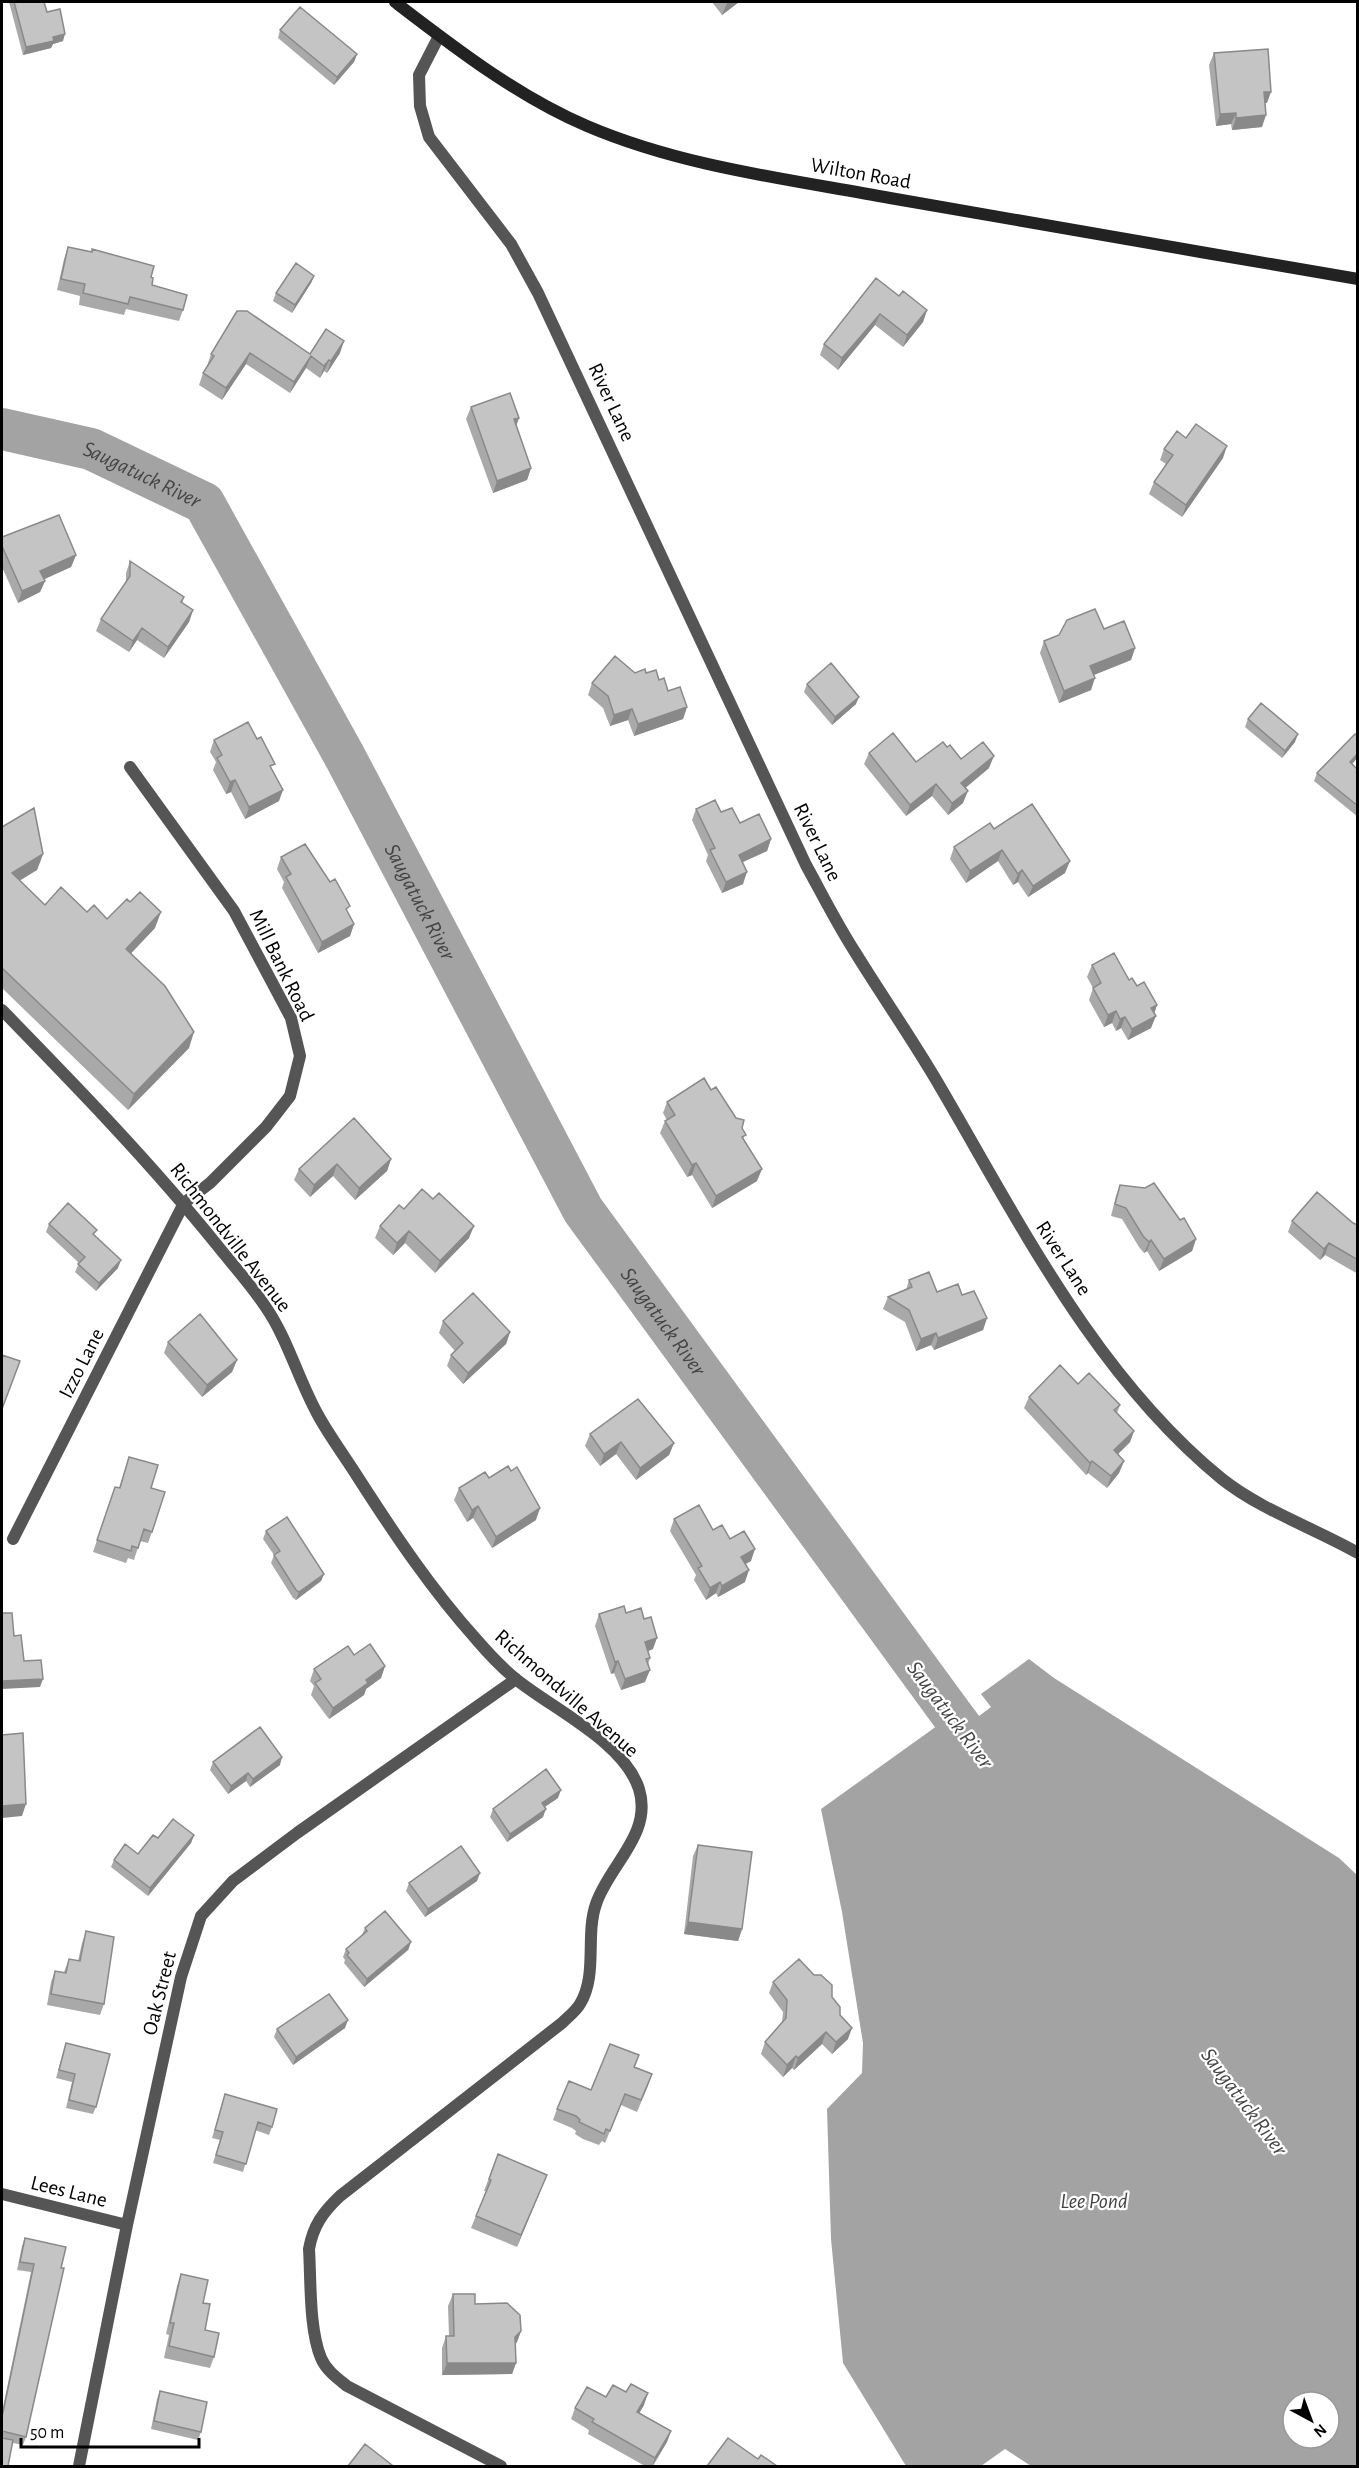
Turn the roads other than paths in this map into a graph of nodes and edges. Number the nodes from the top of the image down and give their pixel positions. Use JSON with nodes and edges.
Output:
{"nodes":[{"id":1,"x":395,"y":2,"type":"edge"},
{"id":2,"x":439,"y":36,"type":"junction"},
{"id":3,"x":1358,"y":279,"type":"edge"},
{"id":4,"x":129,"y":767,"type":"dead end"},
{"id":5,"x":2,"y":1010,"type":"edge"},
{"id":6,"x":183,"y":1203,"type":"junction"},
{"id":7,"x":13,"y":1539,"type":"dead end"},
{"id":8,"x":1358,"y":1553,"type":"edge"},
{"id":9,"x":516,"y":1679,"type":"junction"},
{"id":10,"x":2,"y":2194,"type":"edge"},
{"id":11,"x":127,"y":2225,"type":"junction"},
{"id":12,"x":79,"y":2466,"type":"edge"},
{"id":13,"x":501,"y":2466,"type":"edge"}],
"edges":[{"from":1,"to":2,"type":"main road","name":"Wilton Road"},
{"from":2,"to":3,"type":"main road","name":"Wilton Road"},
{"from":2,"to":8,"type":"street","name":"River Lane"},
{"from":4,"to":6,"type":"street","name":"Mill Bank Road"},
{"from":5,"to":6,"type":"street","name":"Richmondville Avenue"},
{"from":6,"to":7,"type":"street","name":"Izzo Lane"},
{"from":6,"to":9,"type":"street","name":"Richmondville Avenue"},
{"from":9,"to":11,"type":"street","name":"Oak Street"},
{"from":9,"to":13,"type":"street","name":"Richmondville Avenue"},
{"from":10,"to":11,"type":"street","name":"Lees Lane"},
{"from":11,"to":12,"type":"street","name":"Oak Street"}]}
